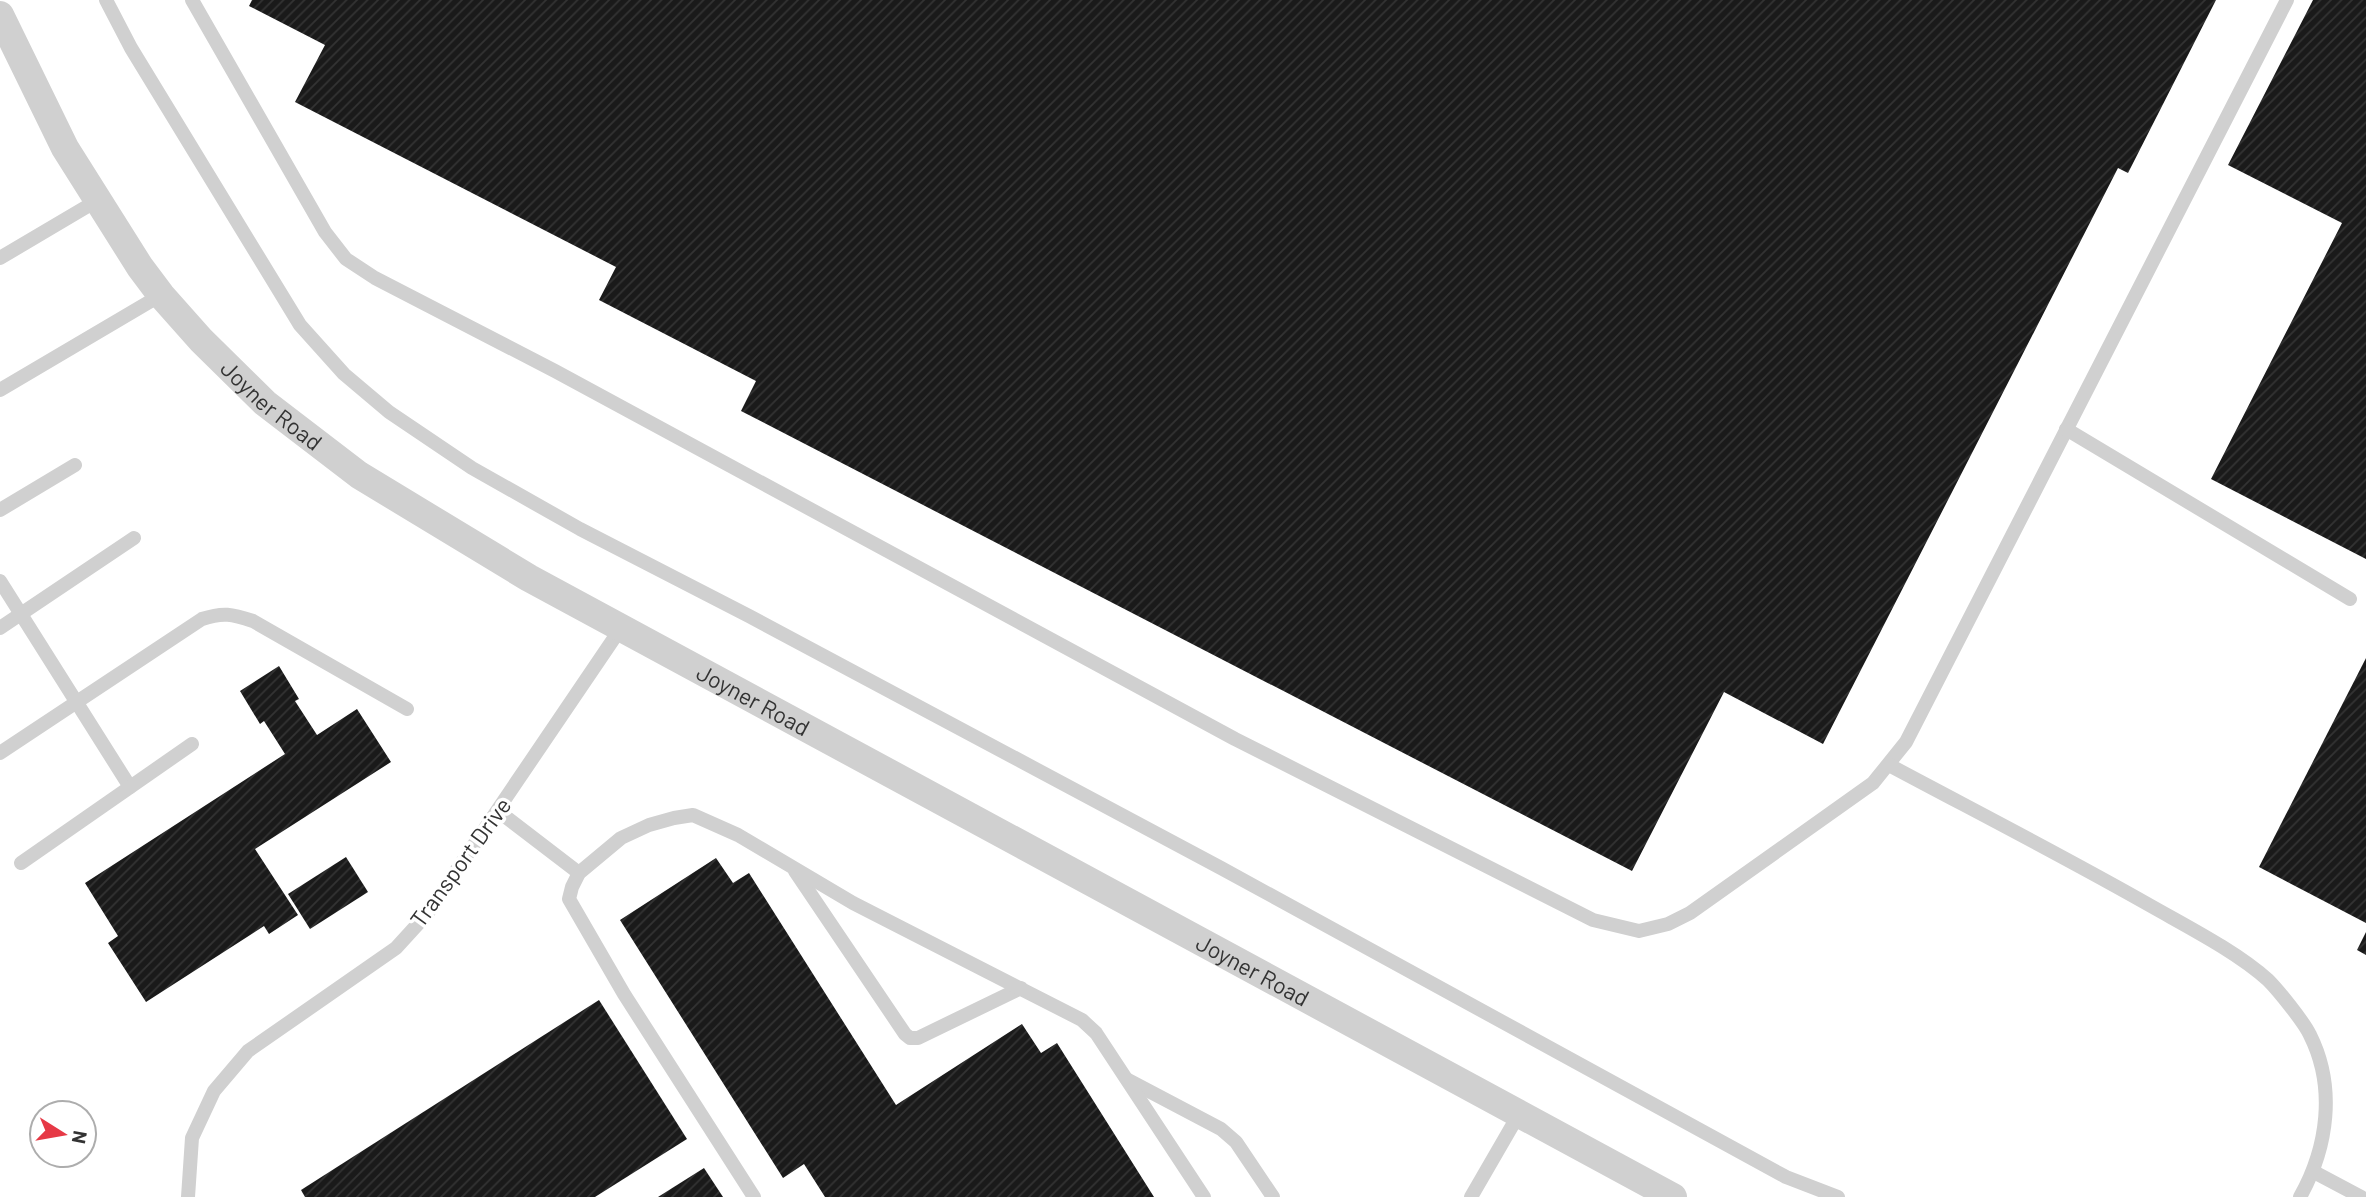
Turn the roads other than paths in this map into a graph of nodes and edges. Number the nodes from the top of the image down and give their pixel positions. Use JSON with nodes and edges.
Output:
{"nodes":[{"id":1,"x":106,"y":0,"type":"edge"},
{"id":2,"x":192,"y":0,"type":"edge"},
{"id":3,"x":2287,"y":0,"type":"edge"},
{"id":4,"x":0,"y":15,"type":"edge"},
{"id":5,"x":98,"y":200,"type":"junction"},
{"id":6,"x":0,"y":258,"type":"edge"},
{"id":7,"x":161,"y":295,"type":"junction"},
{"id":8,"x":0,"y":390,"type":"edge"},
{"id":9,"x":2066,"y":429,"type":"junction"},
{"id":10,"x":75,"y":464,"type":"dead end"},
{"id":11,"x":0,"y":510,"type":"edge"},
{"id":12,"x":134,"y":538,"type":"dead end"},
{"id":13,"x":0,"y":581,"type":"edge"},
{"id":14,"x":2350,"y":599,"type":"dead end"},
{"id":15,"x":21,"y":616,"type":"junction"},
{"id":16,"x":0,"y":628,"type":"edge"},
{"id":17,"x":621,"y":628,"type":"junction"},
{"id":18,"x":76,"y":702,"type":"junction"},
{"id":19,"x":407,"y":709,"type":"dead end"},
{"id":20,"x":192,"y":744,"type":"dead end"},
{"id":21,"x":0,"y":753,"type":"edge"},
{"id":22,"x":1889,"y":765,"type":"junction"},
{"id":23,"x":131,"y":787,"type":"junction"},
{"id":24,"x":498,"y":811,"type":"junction"},
{"id":25,"x":22,"y":863,"type":"dead end"},
{"id":26,"x":792,"y":867,"type":"junction"},
{"id":27,"x":579,"y":873,"type":"junction"},
{"id":28,"x":1021,"y":988,"type":"junction"},
{"id":29,"x":1127,"y":1079,"type":"junction"},
{"id":30,"x":1519,"y":1114,"type":"junction"},
{"id":31,"x":2314,"y":1172,"type":"junction"},
{"id":32,"x":188,"y":1197,"type":"edge"},
{"id":33,"x":754,"y":1197,"type":"edge"},
{"id":34,"x":1204,"y":1197,"type":"edge"},
{"id":35,"x":1273,"y":1197,"type":"edge"},
{"id":36,"x":1471,"y":1197,"type":"edge"},
{"id":37,"x":1673,"y":1197,"type":"edge"},
{"id":38,"x":1838,"y":1197,"type":"edge"},
{"id":39,"x":2300,"y":1197,"type":"edge"},
{"id":40,"x":2361,"y":1197,"type":"edge"}],
"edges":[{"from":1,"to":38,"type":"lane"},
{"from":2,"to":22,"type":"lane"},
{"from":3,"to":9,"type":"lane"},
{"from":4,"to":5,"type":"street","name":"Joyner Road"},
{"from":5,"to":6,"type":"lane"},
{"from":5,"to":7,"type":"street","name":"Joyner Road"},
{"from":7,"to":8,"type":"lane"},
{"from":7,"to":17,"type":"street","name":"Joyner Road"},
{"from":9,"to":14,"type":"lane"},
{"from":9,"to":22,"type":"lane"},
{"from":10,"to":11,"type":"lane"},
{"from":12,"to":15,"type":"lane"},
{"from":13,"to":15,"type":"lane"},
{"from":15,"to":16,"type":"lane"},
{"from":15,"to":18,"type":"lane"},
{"from":17,"to":24,"type":"lane","name":"Transport Drive"},
{"from":17,"to":30,"type":"street","name":"Joyner Road"},
{"from":18,"to":19,"type":"lane"},
{"from":18,"to":21,"type":"lane"},
{"from":18,"to":23,"type":"lane"},
{"from":20,"to":23,"type":"lane"},
{"from":22,"to":31,"type":"lane"},
{"from":23,"to":25,"type":"lane"},
{"from":24,"to":27,"type":"lane"},
{"from":24,"to":32,"type":"lane","name":"Transport Drive"},
{"from":26,"to":27,"type":"lane"},
{"from":26,"to":28,"type":"lane"},
{"from":26,"to":28,"type":"lane"},
{"from":27,"to":33,"type":"lane"},
{"from":28,"to":29,"type":"lane"},
{"from":29,"to":34,"type":"lane"},
{"from":29,"to":35,"type":"lane"},
{"from":30,"to":36,"type":"lane"},
{"from":30,"to":37,"type":"street","name":"Joyner Road"},
{"from":31,"to":39,"type":"lane"},
{"from":31,"to":40,"type":"lane"}]}
